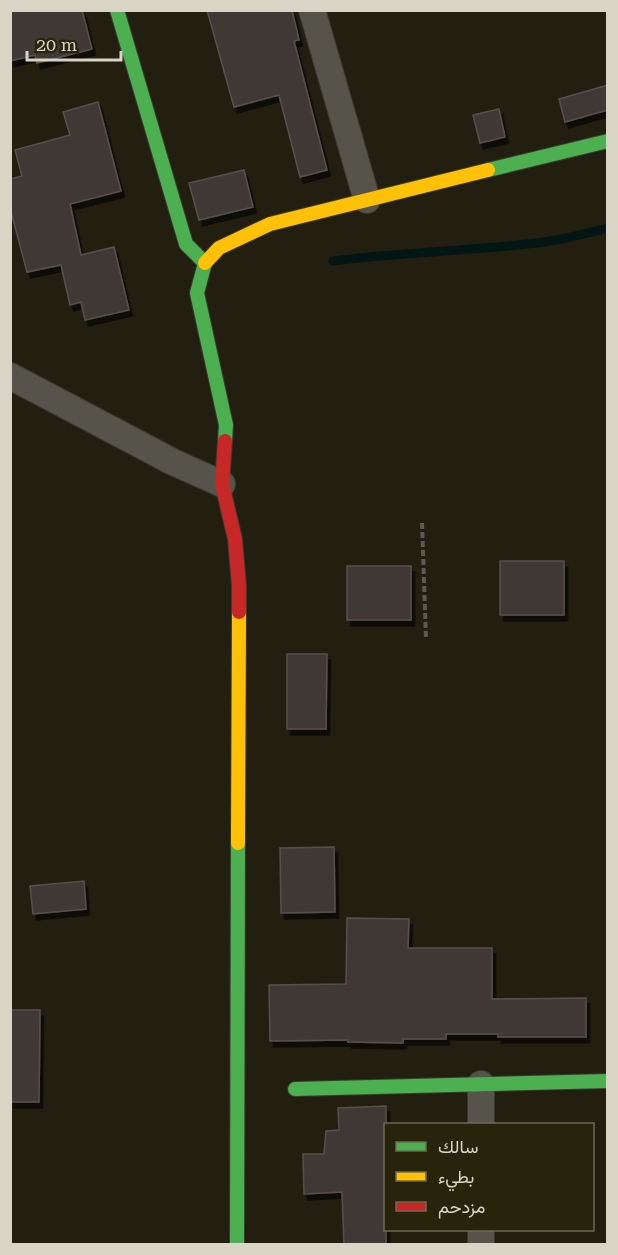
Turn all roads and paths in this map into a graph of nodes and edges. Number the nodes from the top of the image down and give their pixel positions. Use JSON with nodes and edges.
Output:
{"nodes":[{"id":1,"x":117,"y":10,"type":"edge"},
{"id":2,"x":312,"y":10,"type":"edge"},
{"id":3,"x":608,"y":141,"type":"edge"},
{"id":4,"x":367,"y":200,"type":"junction"},
{"id":5,"x":205,"y":263,"type":"junction"},
{"id":6,"x":10,"y":376,"type":"edge"},
{"id":7,"x":222,"y":484,"type":"junction"},
{"id":8,"x":422,"y":523,"type":"dead end"},
{"id":9,"x":426,"y":639,"type":"dead end"},
{"id":10,"x":608,"y":1082,"type":"edge"},
{"id":11,"x":481,"y":1084,"type":"junction"},
{"id":12,"x":295,"y":1089,"type":"dead end"},
{"id":13,"x":481,"y":1123,"type":"edge"},
{"id":14,"x":237,"y":1245,"type":"edge"}],
"edges":[{"from":1,"to":5,"type":"street"},
{"from":2,"to":4,"type":"street"},
{"from":3,"to":4,"type":"street"},
{"from":4,"to":5,"type":"street"},
{"from":5,"to":7,"type":"street"},
{"from":6,"to":7,"type":"street"},
{"from":7,"to":14,"type":"street"},
{"from":8,"to":9,"type":"path"},
{"from":10,"to":11,"type":"street"},
{"from":11,"to":12,"type":"street"},
{"from":11,"to":13,"type":"street"}]}
